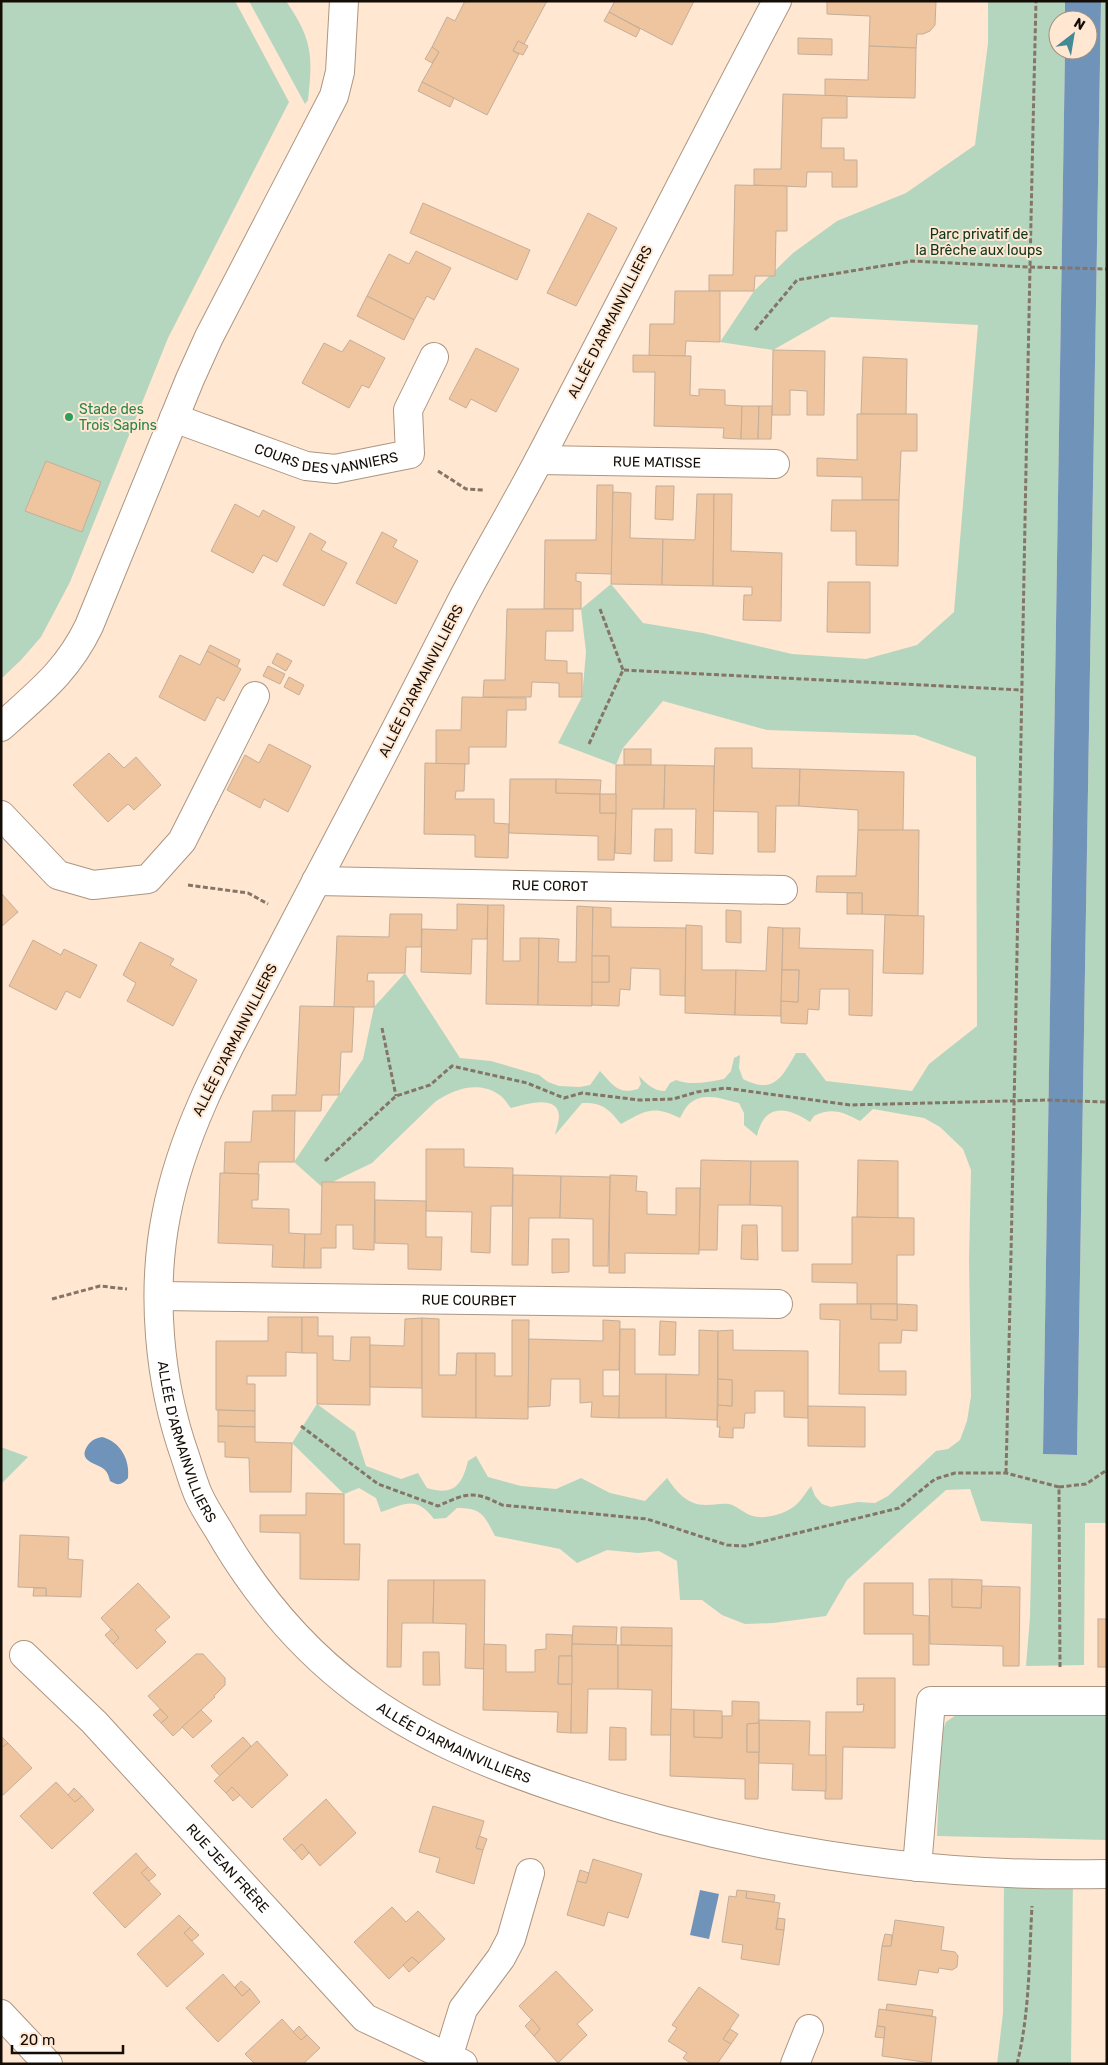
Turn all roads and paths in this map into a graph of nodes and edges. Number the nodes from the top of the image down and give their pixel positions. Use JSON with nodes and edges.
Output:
{"nodes":[{"id":1,"x":344,"y":1,"type":"edge"},
{"id":2,"x":777,"y":1,"type":"edge"},
{"id":3,"x":1036,"y":1,"type":"edge"},
{"id":4,"x":1029,"y":267,"type":"junction"},
{"id":5,"x":1107,"y":269,"type":"edge"},
{"id":6,"x":755,"y":330,"type":"dead end"},
{"id":7,"x":434,"y":358,"type":"dead end"},
{"id":8,"x":174,"y":418,"type":"junction"},
{"id":9,"x":410,"y":454,"type":"junction"},
{"id":10,"x":539,"y":460,"type":"junction"},
{"id":11,"x":775,"y":464,"type":"dead end"},
{"id":12,"x":522,"y":492,"type":"junction"},
{"id":13,"x":600,"y":609,"type":"dead end"},
{"id":14,"x":623,"y":670,"type":"junction"},
{"id":15,"x":1021,"y":690,"type":"junction"},
{"id":16,"x":255,"y":696,"type":"dead end"},
{"id":17,"x":1,"y":728,"type":"edge"},
{"id":18,"x":589,"y":744,"type":"dead end"},
{"id":19,"x":1,"y":815,"type":"edge"},
{"id":20,"x":148,"y":879,"type":"junction"},
{"id":21,"x":316,"y":881,"type":"junction"},
{"id":22,"x":783,"y":890,"type":"dead end"},
{"id":23,"x":296,"y":920,"type":"junction"},
{"id":24,"x":382,"y":1028,"type":"dead end"},
{"id":25,"x":396,"y":1096,"type":"junction"},
{"id":26,"x":1015,"y":1101,"type":"junction"},
{"id":27,"x":1107,"y":1102,"type":"edge"},
{"id":28,"x":325,"y":1161,"type":"dead end"},
{"id":29,"x":131,"y":1290,"type":"dead end"},
{"id":30,"x":160,"y":1296,"type":"junction"},
{"id":31,"x":52,"y":1299,"type":"dead end"},
{"id":32,"x":778,"y":1304,"type":"dead end"},
{"id":33,"x":301,"y":1426,"type":"dead end"},
{"id":34,"x":1107,"y":1470,"type":"edge"},
{"id":35,"x":1006,"y":1473,"type":"junction"},
{"id":36,"x":1059,"y":1487,"type":"junction"},
{"id":37,"x":24,"y":1655,"type":"dead end"},
{"id":38,"x":1060,"y":1664,"type":"dead end"},
{"id":39,"x":1107,"y":1701,"type":"edge"},
{"id":40,"x":917,"y":1867,"type":"junction"},
{"id":41,"x":530,"y":1873,"type":"dead end"},
{"id":42,"x":1107,"y":1874,"type":"edge"},
{"id":43,"x":1033,"y":1875,"type":"junction"},
{"id":44,"x":1,"y":2014,"type":"edge"},
{"id":45,"x":809,"y":2029,"type":"dead end"},
{"id":46,"x":452,"y":2061,"type":"edge"},
{"id":47,"x":48,"y":2064,"type":"edge"},
{"id":48,"x":795,"y":2064,"type":"edge"},
{"id":49,"x":1017,"y":2064,"type":"edge"}],
"edges":[{"from":1,"to":8,"type":"street"},
{"from":2,"to":10,"type":"street","name":"ALLÉE D'ARMAINVILLIERS"},
{"from":3,"to":4,"type":"path"},
{"from":4,"to":5,"type":"path"},
{"from":4,"to":6,"type":"path"},
{"from":4,"to":15,"type":"path"},
{"from":7,"to":9,"type":"street","name":"COURS DES VANNIERS"},
{"from":8,"to":9,"type":"street","name":"COURS DES VANNIERS"},
{"from":8,"to":17,"type":"street"},
{"from":9,"to":12,"type":"path"},
{"from":10,"to":11,"type":"street","name":"RUE MATISSE"},
{"from":10,"to":12,"type":"street","name":"ALLÉE D'ARMAINVILLIERS"},
{"from":12,"to":21,"type":"street","name":"ALLÉE D'ARMAINVILLIERS"},
{"from":13,"to":14,"type":"path"},
{"from":14,"to":15,"type":"path"},
{"from":14,"to":18,"type":"path"},
{"from":15,"to":26,"type":"path"},
{"from":16,"to":20,"type":"street"},
{"from":19,"to":20,"type":"street"},
{"from":20,"to":23,"type":"path"},
{"from":21,"to":22,"type":"street","name":"RUE COROT"},
{"from":21,"to":23,"type":"street","name":"ALLÉE D'ARMAINVILLIERS"},
{"from":23,"to":30,"type":"street","name":"ALLÉE D'ARMAINVILLIERS"},
{"from":24,"to":25,"type":"path"},
{"from":25,"to":26,"type":"path"},
{"from":25,"to":28,"type":"path"},
{"from":26,"to":27,"type":"path"},
{"from":26,"to":35,"type":"path"},
{"from":29,"to":31,"type":"path"},
{"from":30,"to":32,"type":"street","name":"RUE COURBET"},
{"from":30,"to":40,"type":"street","name":"ALLÉE D'ARMAINVILLIERS"},
{"from":33,"to":35,"type":"path"},
{"from":34,"to":36,"type":"path"},
{"from":35,"to":36,"type":"path"},
{"from":36,"to":38,"type":"path"},
{"from":37,"to":46,"type":"street","name":"RUE JEAN FRÈRE"},
{"from":39,"to":40,"type":"street"},
{"from":40,"to":43,"type":"street","name":"ALLÉE D'ARMAINVILLIERS"},
{"from":41,"to":46,"type":"street","name":"RUE JEAN FRÈRE"},
{"from":42,"to":43,"type":"street","name":"ALLÉE D'ARMAINVILLIERS"},
{"from":43,"to":49,"type":"path"},
{"from":44,"to":47,"type":"street"},
{"from":45,"to":48,"type":"street"}]}
